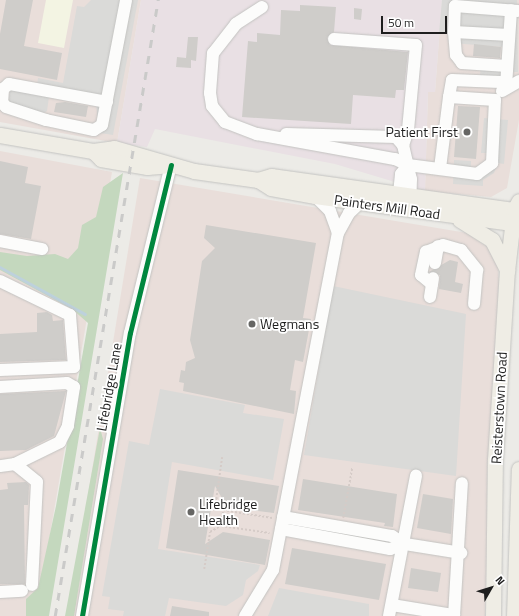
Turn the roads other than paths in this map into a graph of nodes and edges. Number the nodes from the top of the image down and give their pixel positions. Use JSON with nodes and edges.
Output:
{"nodes":[{"id":1,"x":126,"y":0,"type":"edge"},
{"id":2,"x":262,"y":7,"type":"dead end"},
{"id":3,"x":515,"y":10,"type":"edge"},
{"id":4,"x":454,"y":32,"type":"junction"},
{"id":5,"x":509,"y":35,"type":"junction"},
{"id":6,"x":334,"y":39,"type":"dead end"},
{"id":7,"x":508,"y":66,"type":"junction"},
{"id":8,"x":514,"y":87,"type":"edge"},
{"id":9,"x":1,"y":94,"type":"edge"},
{"id":10,"x":449,"y":97,"type":"junction"},
{"id":11,"x":495,"y":100,"type":"junction"},
{"id":12,"x":107,"y":102,"type":"junction"},
{"id":13,"x":257,"y":134,"type":"junction"},
{"id":14,"x":0,"y":135,"type":"edge"},
{"id":15,"x":403,"y":145,"type":"junction"},
{"id":16,"x":171,"y":165,"type":"junction"},
{"id":17,"x":408,"y":165,"type":"junction"},
{"id":18,"x":440,"y":168,"type":"junction"},
{"id":19,"x":258,"y":180,"type":"junction"},
{"id":20,"x":315,"y":196,"type":"junction"},
{"id":21,"x":404,"y":200,"type":"junction"},
{"id":22,"x":361,"y":202,"type":"junction"},
{"id":23,"x":517,"y":214,"type":"edge"},
{"id":24,"x":453,"y":216,"type":"junction"},
{"id":25,"x":338,"y":234,"type":"junction"},
{"id":26,"x":0,"y":241,"type":"edge"},
{"id":27,"x":438,"y":246,"type":"junction"},
{"id":28,"x":42,"y":249,"type":"dead end"},
{"id":29,"x":435,"y":263,"type":"dead end"},
{"id":30,"x":507,"y":271,"type":"junction"},
{"id":31,"x":0,"y":281,"type":"edge"},
{"id":32,"x":430,"y":297,"type":"dead end"},
{"id":33,"x":474,"y":304,"type":"dead end"},
{"id":34,"x":0,"y":370,"type":"edge"},
{"id":35,"x":0,"y":387,"type":"edge"},
{"id":36,"x":15,"y":464,"type":"junction"},
{"id":37,"x":0,"y":466,"type":"edge"},
{"id":38,"x":519,"y":469,"type":"edge"},
{"id":39,"x":416,"y":476,"type":"dead end"},
{"id":40,"x":462,"y":483,"type":"dead end"},
{"id":41,"x":519,"y":491,"type":"edge"},
{"id":42,"x":282,"y":525,"type":"junction"},
{"id":43,"x":404,"y":544,"type":"junction"},
{"id":44,"x":461,"y":554,"type":"junction"},
{"id":45,"x":0,"y":592,"type":"edge"},
{"id":46,"x":390,"y":610,"type":"edge"},
{"id":47,"x":413,"y":612,"type":"edge"},
{"id":48,"x":82,"y":616,"type":"edge"},
{"id":49,"x":245,"y":616,"type":"edge"},
{"id":50,"x":454,"y":616,"type":"edge"},
{"id":51,"x":493,"y":616,"type":"edge"},
{"id":52,"x":514,"y":616,"type":"edge"}],
"edges":[{"from":1,"to":12,"type":"street"},
{"from":2,"to":13,"type":"street"},
{"from":3,"to":4,"type":"street"},
{"from":3,"to":5,"type":"street"},
{"from":4,"to":5,"type":"street"},
{"from":4,"to":7,"type":"street"},
{"from":5,"to":7,"type":"street"},
{"from":6,"to":15,"type":"street"},
{"from":7,"to":8,"type":"street"},
{"from":8,"to":10,"type":"street"},
{"from":8,"to":11,"type":"street"},
{"from":9,"to":12,"type":"street"},
{"from":9,"to":12,"type":"street"},
{"from":10,"to":11,"type":"street"},
{"from":10,"to":18,"type":"street"},
{"from":11,"to":18,"type":"street"},
{"from":13,"to":15,"type":"street"},
{"from":13,"to":17,"type":"street"},
{"from":14,"to":16,"type":"main road","name":"Painters Mill Road"},
{"from":15,"to":17,"type":"street"},
{"from":16,"to":19,"type":"main road","name":"Painters Mill Road"},
{"from":16,"to":48,"type":"street","name":"Lifebridge Lane"},
{"from":17,"to":18,"type":"street"},
{"from":17,"to":21,"type":"street"},
{"from":19,"to":20,"type":"main road","name":"Painters Mill Road"},
{"from":19,"to":21,"type":"main road","name":"Painters Mill Road"},
{"from":20,"to":22,"type":"main road","name":"Painters Mill Road"},
{"from":20,"to":25,"type":"street"},
{"from":21,"to":22,"type":"main road","name":"Painters Mill Road"},
{"from":21,"to":23,"type":"main road","name":"Painters Mill Road"},
{"from":21,"to":24,"type":"main road","name":"Painters Mill Road"},
{"from":22,"to":25,"type":"street"},
{"from":23,"to":24,"type":"main road","name":"Painters Mill Road"},
{"from":23,"to":30,"type":"main road","name":"Reisterstown Road"},
{"from":24,"to":30,"type":"main road"},
{"from":25,"to":42,"type":"street"},
{"from":26,"to":28,"type":"street"},
{"from":27,"to":29,"type":"street"},
{"from":27,"to":32,"type":"street"},
{"from":27,"to":33,"type":"street"},
{"from":30,"to":51,"type":"main road","name":"Reisterstown Road"},
{"from":31,"to":34,"type":"street"},
{"from":35,"to":36,"type":"street"},
{"from":36,"to":37,"type":"street"},
{"from":36,"to":45,"type":"street"},
{"from":38,"to":41,"type":"main road","name":"Reisterstown Road"},
{"from":39,"to":43,"type":"street"},
{"from":40,"to":44,"type":"street"},
{"from":41,"to":52,"type":"main road","name":"Reisterstown Road"},
{"from":42,"to":43,"type":"street"},
{"from":42,"to":49,"type":"street"},
{"from":43,"to":44,"type":"street"},
{"from":43,"to":46,"type":"street"},
{"from":44,"to":50,"type":"street"},
{"from":46,"to":47,"type":"street"},
{"from":47,"to":50,"type":"street"}]}
